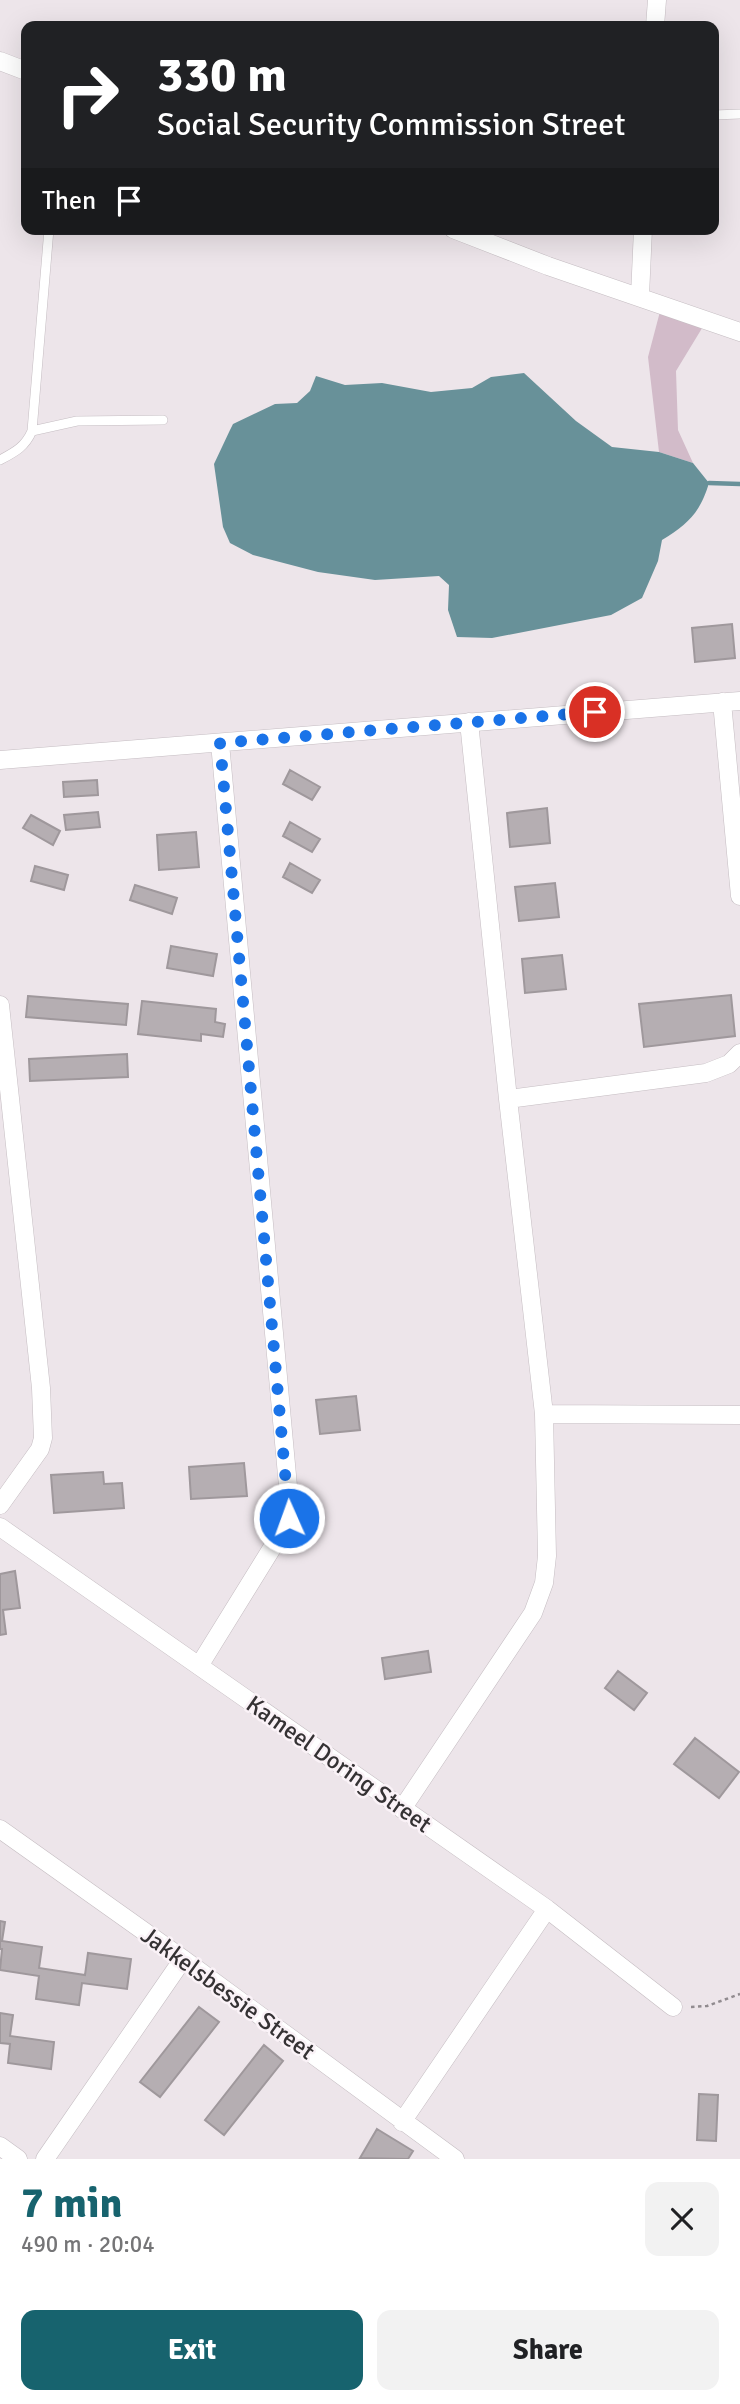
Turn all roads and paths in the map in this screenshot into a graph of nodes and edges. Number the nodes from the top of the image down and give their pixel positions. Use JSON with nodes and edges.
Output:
{"nodes":[{"id":1,"x":657,"y":0,"type":"edge"},
{"id":2,"x":655,"y":21,"type":"edge"},
{"id":3,"x":0,"y":61,"type":"edge"},
{"id":4,"x":21,"y":69,"type":"edge"},
{"id":5,"x":740,"y":114,"type":"edge"},
{"id":6,"x":719,"y":115,"type":"edge"},
{"id":7,"x":49,"y":235,"type":"edge"},
{"id":8,"x":468,"y":235,"type":"edge"},
{"id":9,"x":643,"y":235,"type":"edge"},
{"id":10,"x":640,"y":296,"type":"junction"},
{"id":11,"x":740,"y":332,"type":"edge"},
{"id":12,"x":163,"y":420,"type":"dead end"},
{"id":13,"x":32,"y":431,"type":"junction"},
{"id":14,"x":0,"y":460,"type":"edge"},
{"id":15,"x":740,"y":701,"type":"edge"},
{"id":16,"x":722,"y":702,"type":"junction"},
{"id":17,"x":469,"y":722,"type":"junction"},
{"id":18,"x":220,"y":743,"type":"junction"},
{"id":19,"x":0,"y":760,"type":"edge"},
{"id":20,"x":740,"y":896,"type":"edge"},
{"id":21,"x":0,"y":1005,"type":"edge"},
{"id":22,"x":740,"y":1053,"type":"edge"},
{"id":23,"x":508,"y":1099,"type":"junction"},
{"id":24,"x":544,"y":1414,"type":"junction"},
{"id":25,"x":740,"y":1415,"type":"edge"},
{"id":26,"x":0,"y":1505,"type":"edge"},
{"id":27,"x":0,"y":1527,"type":"edge"},
{"id":28,"x":199,"y":1666,"type":"junction"},
{"id":29,"x":402,"y":1809,"type":"junction"},
{"id":30,"x":0,"y":1829,"type":"edge"},
{"id":31,"x":547,"y":1909,"type":"junction"},
{"id":32,"x":183,"y":1959,"type":"junction"},
{"id":33,"x":740,"y":1994,"type":"edge"},
{"id":34,"x":673,"y":2007,"type":"joint"},
{"id":35,"x":402,"y":2122,"type":"junction"},
{"id":36,"x":0,"y":2146,"type":"edge"},
{"id":37,"x":18,"y":2159,"type":"edge"},
{"id":38,"x":45,"y":2159,"type":"edge"},
{"id":39,"x":455,"y":2159,"type":"edge"}],
"edges":[{"from":1,"to":2,"type":"street"},
{"from":3,"to":4,"type":"street"},
{"from":5,"to":6,"type":"lane"},
{"from":7,"to":13,"type":"lane"},
{"from":8,"to":10,"type":"street"},
{"from":9,"to":10,"type":"street"},
{"from":10,"to":11,"type":"street"},
{"from":12,"to":13,"type":"lane"},
{"from":13,"to":14,"type":"lane"},
{"from":15,"to":16,"type":"street"},
{"from":16,"to":17,"type":"street"},
{"from":16,"to":20,"type":"street"},
{"from":17,"to":18,"type":"street"},
{"from":17,"to":23,"type":"street"},
{"from":18,"to":19,"type":"street"},
{"from":18,"to":28,"type":"street"},
{"from":21,"to":26,"type":"street"},
{"from":22,"to":23,"type":"street"},
{"from":23,"to":24,"type":"street"},
{"from":24,"to":25,"type":"street"},
{"from":24,"to":29,"type":"street"},
{"from":27,"to":28,"type":"street","name":"Kameel Doring Street"},
{"from":28,"to":29,"type":"street","name":"Kameel Doring Street"},
{"from":29,"to":31,"type":"street","name":"Kameel Doring Street"},
{"from":30,"to":32,"type":"street","name":"Jakkelsbessie Street"},
{"from":31,"to":34,"type":"street","name":"Kameel Doring Street"},
{"from":31,"to":35,"type":"street"},
{"from":32,"to":35,"type":"street","name":"Jakkelsbessie Street"},
{"from":32,"to":38,"type":"street"},
{"from":33,"to":34,"type":"path"},
{"from":35,"to":39,"type":"street","name":"Jakkelsbessie Street"},
{"from":36,"to":37,"type":"street"}]}
